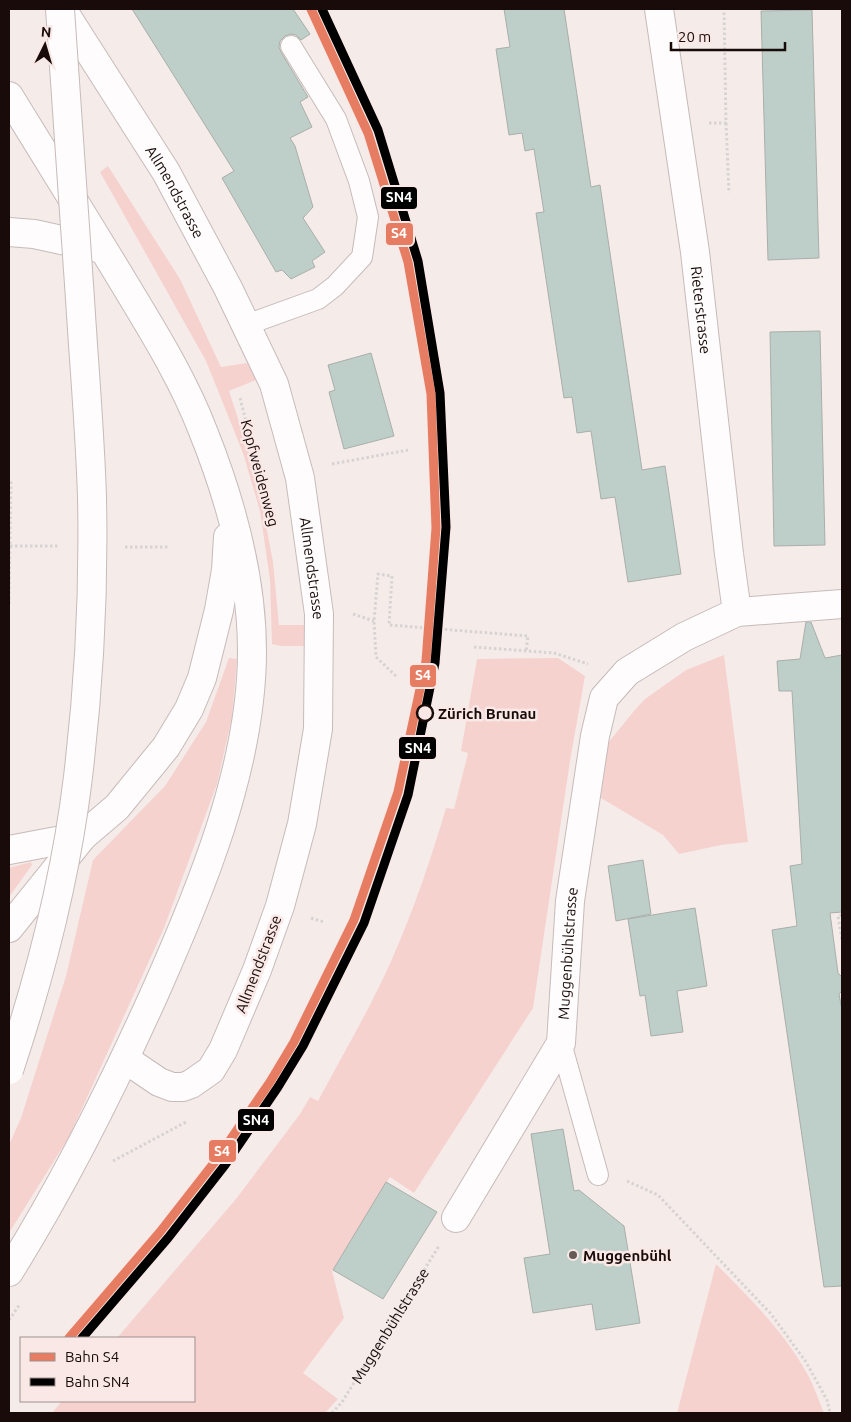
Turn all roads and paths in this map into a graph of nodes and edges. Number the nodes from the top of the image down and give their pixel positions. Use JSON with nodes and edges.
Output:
{"nodes":[{"id":1,"x":61,"y":9,"type":"edge"},
{"id":2,"x":659,"y":9,"type":"edge"},
{"id":3,"x":724,"y":9,"type":"edge"},
{"id":4,"x":291,"y":46,"type":"dead end"},
{"id":5,"x":9,"y":96,"type":"edge"},
{"id":6,"x":676,"y":122,"type":"junction"},
{"id":7,"x":726,"y":123,"type":"junction"},
{"id":8,"x":729,"y":193,"type":"dead end"},
{"id":9,"x":9,"y":232,"type":"edge"},
{"id":10,"x":104,"y":250,"type":"junction"},
{"id":11,"x":246,"y":325,"type":"junction"},
{"id":12,"x":240,"y":398,"type":"dead end"},
{"id":13,"x":248,"y":425,"type":"dead end"},
{"id":14,"x":408,"y":450,"type":"dead end"},
{"id":15,"x":323,"y":465,"type":"dead end"},
{"id":16,"x":11,"y":479,"type":"dead end"},
{"id":17,"x":227,"y":498,"type":"junction"},
{"id":18,"x":10,"y":546,"type":"edge"},
{"id":19,"x":65,"y":546,"type":"dead end"},
{"id":20,"x":124,"y":547,"type":"dead end"},
{"id":21,"x":170,"y":547,"type":"dead end"},
{"id":22,"x":9,"y":604,"type":"edge"},
{"id":23,"x":842,"y":604,"type":"edge"},
{"id":24,"x":737,"y":612,"type":"junction"},
{"id":25,"x":348,"y":613,"type":"dead end"},
{"id":26,"x":374,"y":621,"type":"junction"},
{"id":27,"x":474,"y":647,"type":"dead end"},
{"id":28,"x":526,"y":652,"type":"junction"},
{"id":29,"x":594,"y":666,"type":"dead end"},
{"id":30,"x":396,"y":676,"type":"dead end"},
{"id":31,"x":83,"y":836,"type":"junction"},
{"id":32,"x":9,"y":850,"type":"edge"},
{"id":33,"x":842,"y":915,"type":"edge"},
{"id":34,"x":306,"y":916,"type":"dead end"},
{"id":35,"x":324,"y":922,"type":"dead end"},
{"id":36,"x":9,"y":928,"type":"edge"},
{"id":37,"x":842,"y":940,"type":"edge"},
{"id":38,"x":561,"y":1043,"type":"junction"},
{"id":39,"x":124,"y":1059,"type":"junction"},
{"id":40,"x":9,"y":1070,"type":"edge"},
{"id":41,"x":191,"y":1119,"type":"dead end"},
{"id":42,"x":112,"y":1162,"type":"dead end"},
{"id":43,"x":598,"y":1175,"type":"joint"},
{"id":44,"x":456,"y":1218,"type":"joint"},
{"id":45,"x":9,"y":1272,"type":"edge"},
{"id":46,"x":23,"y":1298,"type":"dead end"},
{"id":47,"x":9,"y":1320,"type":"edge"},
{"id":48,"x":332,"y":1413,"type":"edge"},
{"id":49,"x":830,"y":1413,"type":"edge"}],
"edges":[{"from":1,"to":11,"type":"main road","name":"Allmendstrasse"},
{"from":1,"to":40,"type":"main road","bridge":true},
{"from":2,"to":6,"type":"main road","name":"Rieterstrasse"},
{"from":3,"to":7,"type":"path"},
{"from":4,"to":11,"type":"lane"},
{"from":5,"to":10,"type":"main road"},
{"from":6,"to":7,"type":"path"},
{"from":6,"to":24,"type":"main road","name":"Rieterstrasse"},
{"from":7,"to":8,"type":"path"},
{"from":9,"to":10,"type":"main road"},
{"from":10,"to":17,"type":"main road"},
{"from":11,"to":39,"type":"main road","name":"Allmendstrasse"},
{"from":12,"to":13,"type":"path","name":"Kopfweidenweg"},
{"from":14,"to":15,"type":"path"},
{"from":16,"to":18,"type":"path"},
{"from":17,"to":31,"type":"main road"},
{"from":17,"to":39,"type":"main road"},
{"from":18,"to":19,"type":"path"},
{"from":18,"to":22,"type":"path"},
{"from":20,"to":21,"type":"path"},
{"from":23,"to":24,"type":"main road","name":"Muggenbühlstrasse"},
{"from":24,"to":38,"type":"main road","name":"Muggenbühlstrasse"},
{"from":25,"to":26,"type":"path"},
{"from":26,"to":28,"type":"path"},
{"from":26,"to":30,"type":"path"},
{"from":27,"to":28,"type":"path"},
{"from":28,"to":29,"type":"path"},
{"from":31,"to":32,"type":"main road"},
{"from":31,"to":36,"type":"main road"},
{"from":33,"to":37,"type":"path"},
{"from":34,"to":35,"type":"path"},
{"from":38,"to":43,"type":"lane"},
{"from":38,"to":44,"type":"main road","name":"Muggenbühlstrasse"},
{"from":39,"to":45,"type":"main road"},
{"from":41,"to":42,"type":"path"},
{"from":43,"to":49,"type":"path"},
{"from":44,"to":48,"type":"path","name":"Muggenbühlstrasse"},
{"from":46,"to":47,"type":"path"}]}
